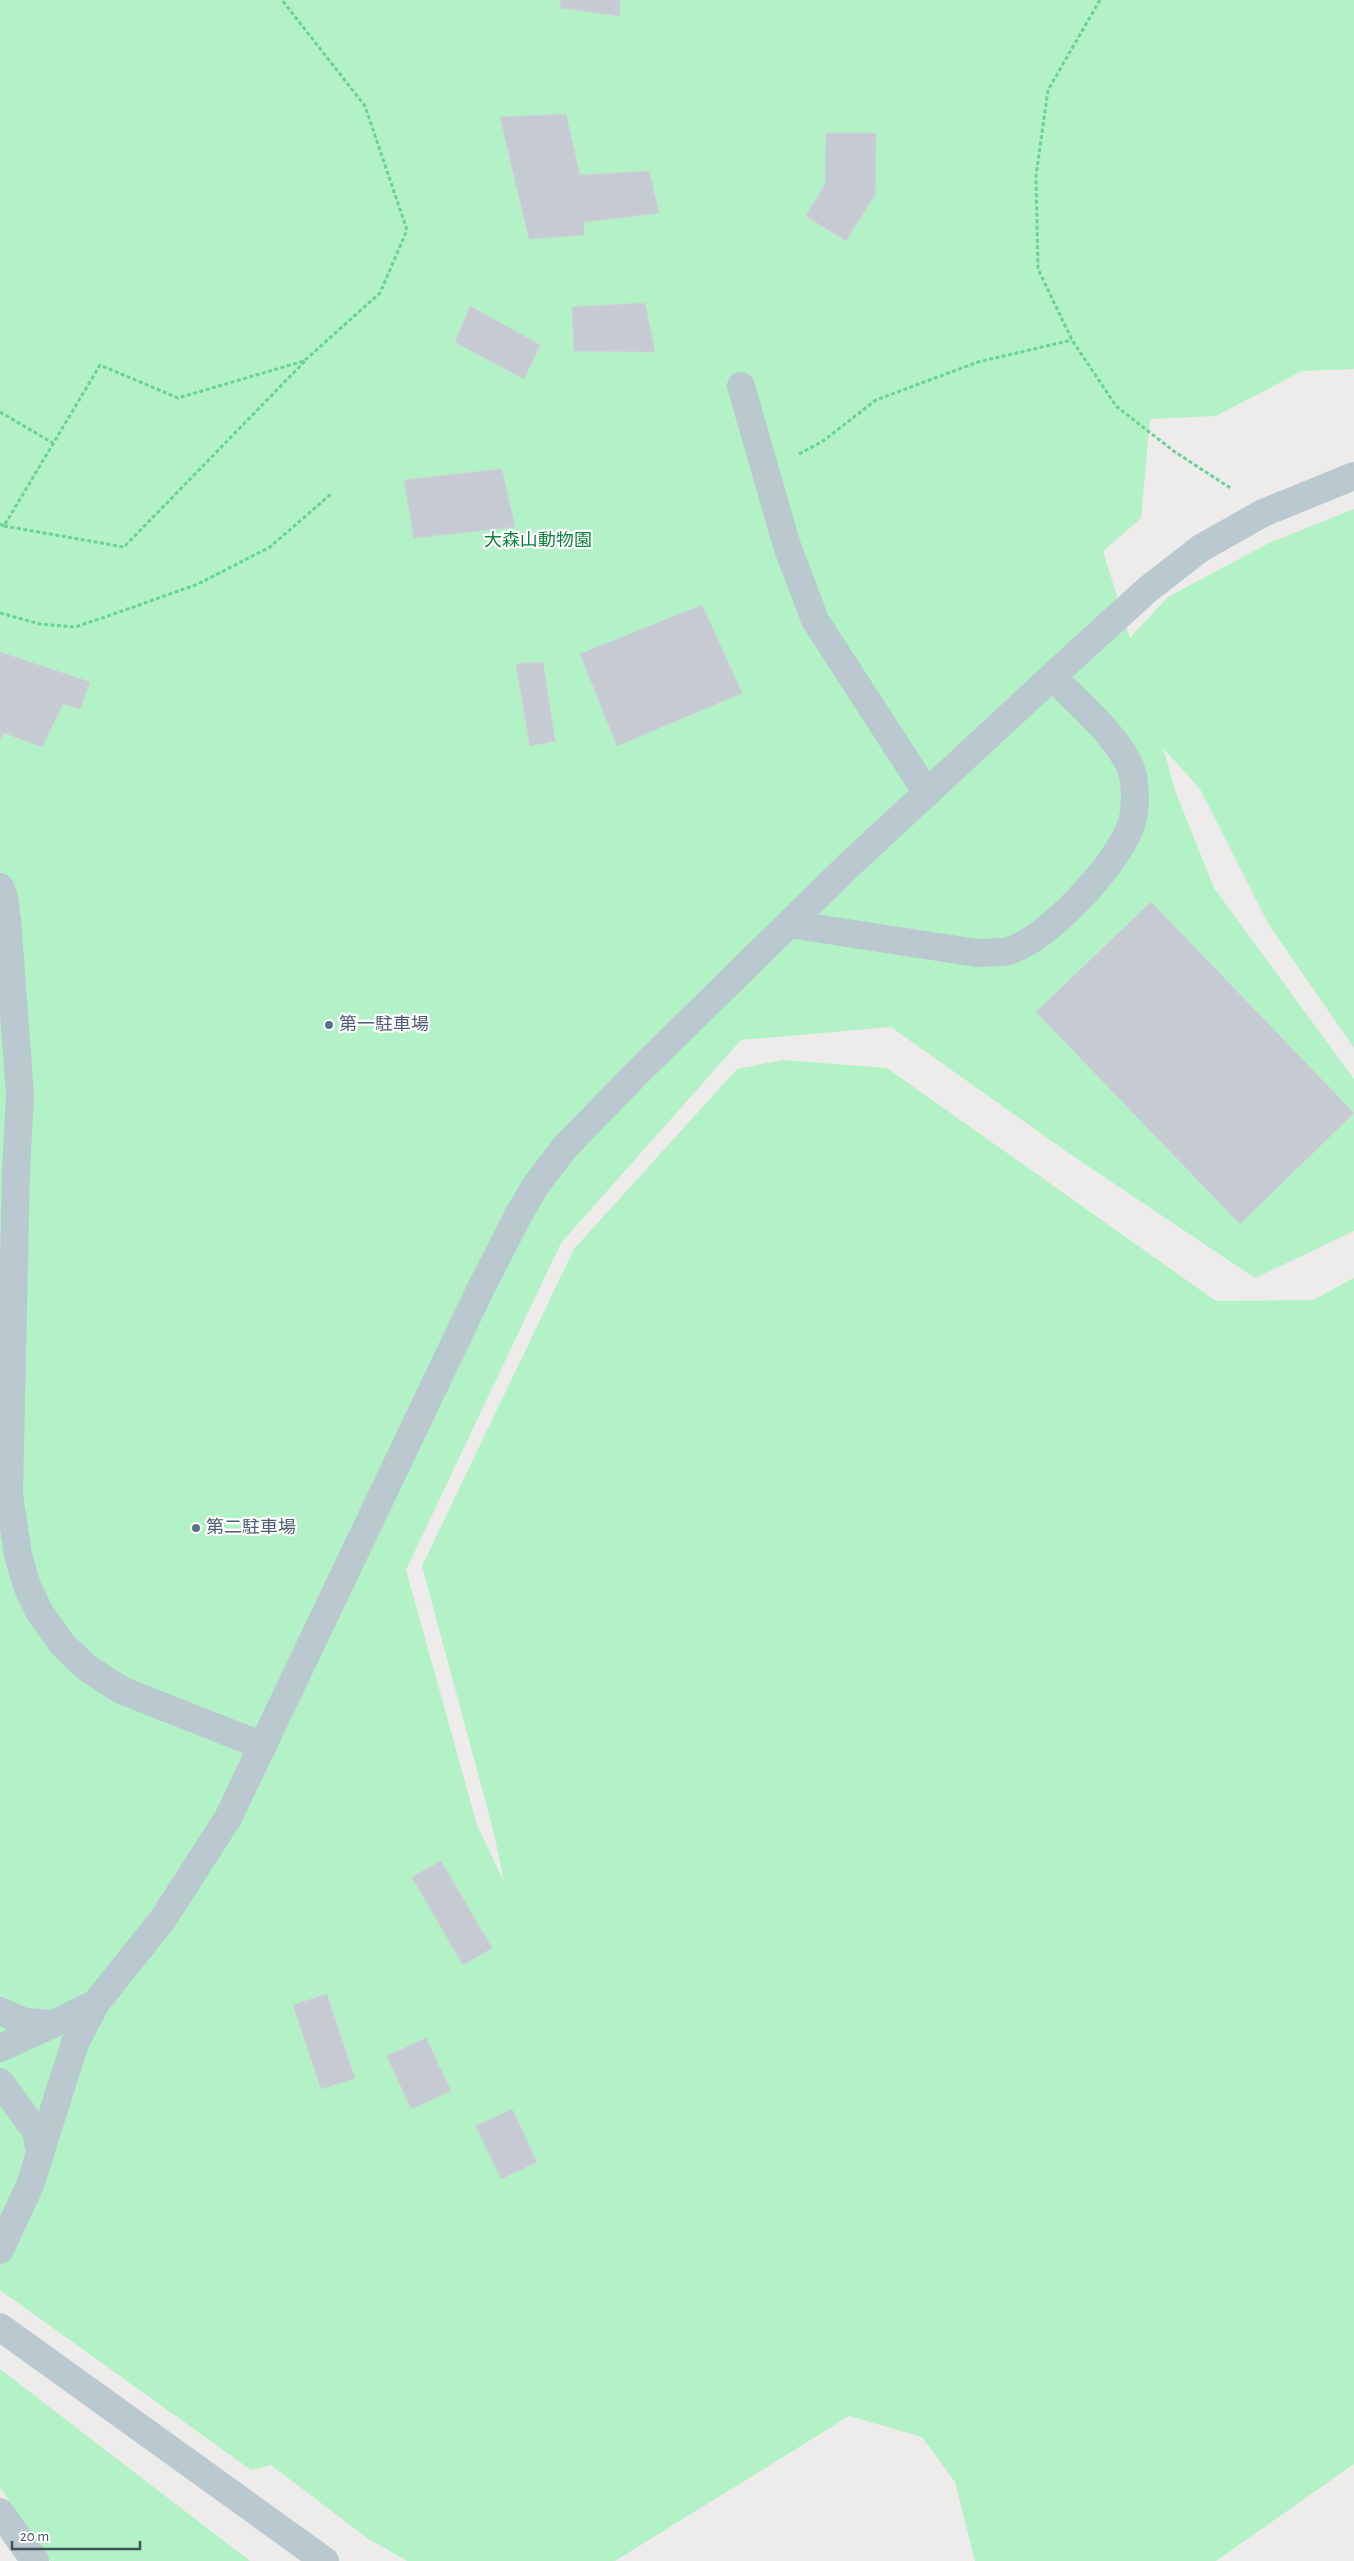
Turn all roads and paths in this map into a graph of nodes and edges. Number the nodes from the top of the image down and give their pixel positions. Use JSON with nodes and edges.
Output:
{"nodes":[{"id":1,"x":282,"y":0,"type":"edge"},
{"id":2,"x":1100,"y":0,"type":"edge"},
{"id":3,"x":1072,"y":340,"type":"junction"},
{"id":4,"x":312,"y":353,"type":"junction"},
{"id":5,"x":741,"y":386,"type":"dead end"},
{"id":6,"x":0,"y":412,"type":"edge"},
{"id":7,"x":53,"y":443,"type":"junction"},
{"id":8,"x":766,"y":472,"type":"junction"},
{"id":9,"x":1354,"y":476,"type":"edge"},
{"id":10,"x":332,"y":494,"type":"dead end"},
{"id":11,"x":1263,"y":513,"type":"junction"},
{"id":12,"x":2,"y":525,"type":"edge"},
{"id":13,"x":0,"y":612,"type":"edge"},
{"id":14,"x":1052,"y":676,"type":"junction"},
{"id":15,"x":927,"y":793,"type":"junction"},
{"id":16,"x":0,"y":887,"type":"edge"},
{"id":17,"x":7,"y":918,"type":"junction"},
{"id":18,"x":789,"y":924,"type":"junction"},
{"id":19,"x":0,"y":947,"type":"edge"},
{"id":20,"x":0,"y":1116,"type":"edge"},
{"id":21,"x":16,"y":1170,"type":"junction"},
{"id":22,"x":263,"y":1746,"type":"junction"},
{"id":23,"x":96,"y":2003,"type":"junction"},
{"id":24,"x":0,"y":2011,"type":"edge"},
{"id":25,"x":53,"y":2024,"type":"junction"},
{"id":26,"x":0,"y":2048,"type":"edge"},
{"id":27,"x":0,"y":2082,"type":"edge"},
{"id":28,"x":40,"y":2153,"type":"junction"},
{"id":29,"x":0,"y":2250,"type":"edge"},
{"id":30,"x":0,"y":2327,"type":"edge"},
{"id":31,"x":0,"y":2512,"type":"edge"},
{"id":32,"x":34,"y":2561,"type":"edge"},
{"id":33,"x":325,"y":2561,"type":"edge"}],
"edges":[{"from":1,"to":4,"type":"path"},
{"from":2,"to":3,"type":"path"},
{"from":3,"to":8,"type":"path"},
{"from":3,"to":11,"type":"path"},
{"from":4,"to":7,"type":"path"},
{"from":4,"to":12,"type":"path"},
{"from":5,"to":8,"type":"street"},
{"from":6,"to":7,"type":"path"},
{"from":7,"to":12,"type":"path"},
{"from":8,"to":15,"type":"street"},
{"from":9,"to":11,"type":"street"},
{"from":10,"to":13,"type":"path"},
{"from":11,"to":14,"type":"street"},
{"from":14,"to":15,"type":"street"},
{"from":14,"to":18,"type":"street"},
{"from":15,"to":18,"type":"street"},
{"from":16,"to":17,"type":"street"},
{"from":17,"to":19,"type":"street"},
{"from":17,"to":21,"type":"street"},
{"from":18,"to":22,"type":"street"},
{"from":20,"to":21,"type":"street"},
{"from":21,"to":22,"type":"street"},
{"from":22,"to":23,"type":"street"},
{"from":23,"to":25,"type":"street"},
{"from":23,"to":28,"type":"street"},
{"from":24,"to":25,"type":"street"},
{"from":25,"to":26,"type":"street"},
{"from":27,"to":28,"type":"street"},
{"from":28,"to":29,"type":"street"},
{"from":30,"to":33,"type":"street"},
{"from":31,"to":32,"type":"street"}]}
